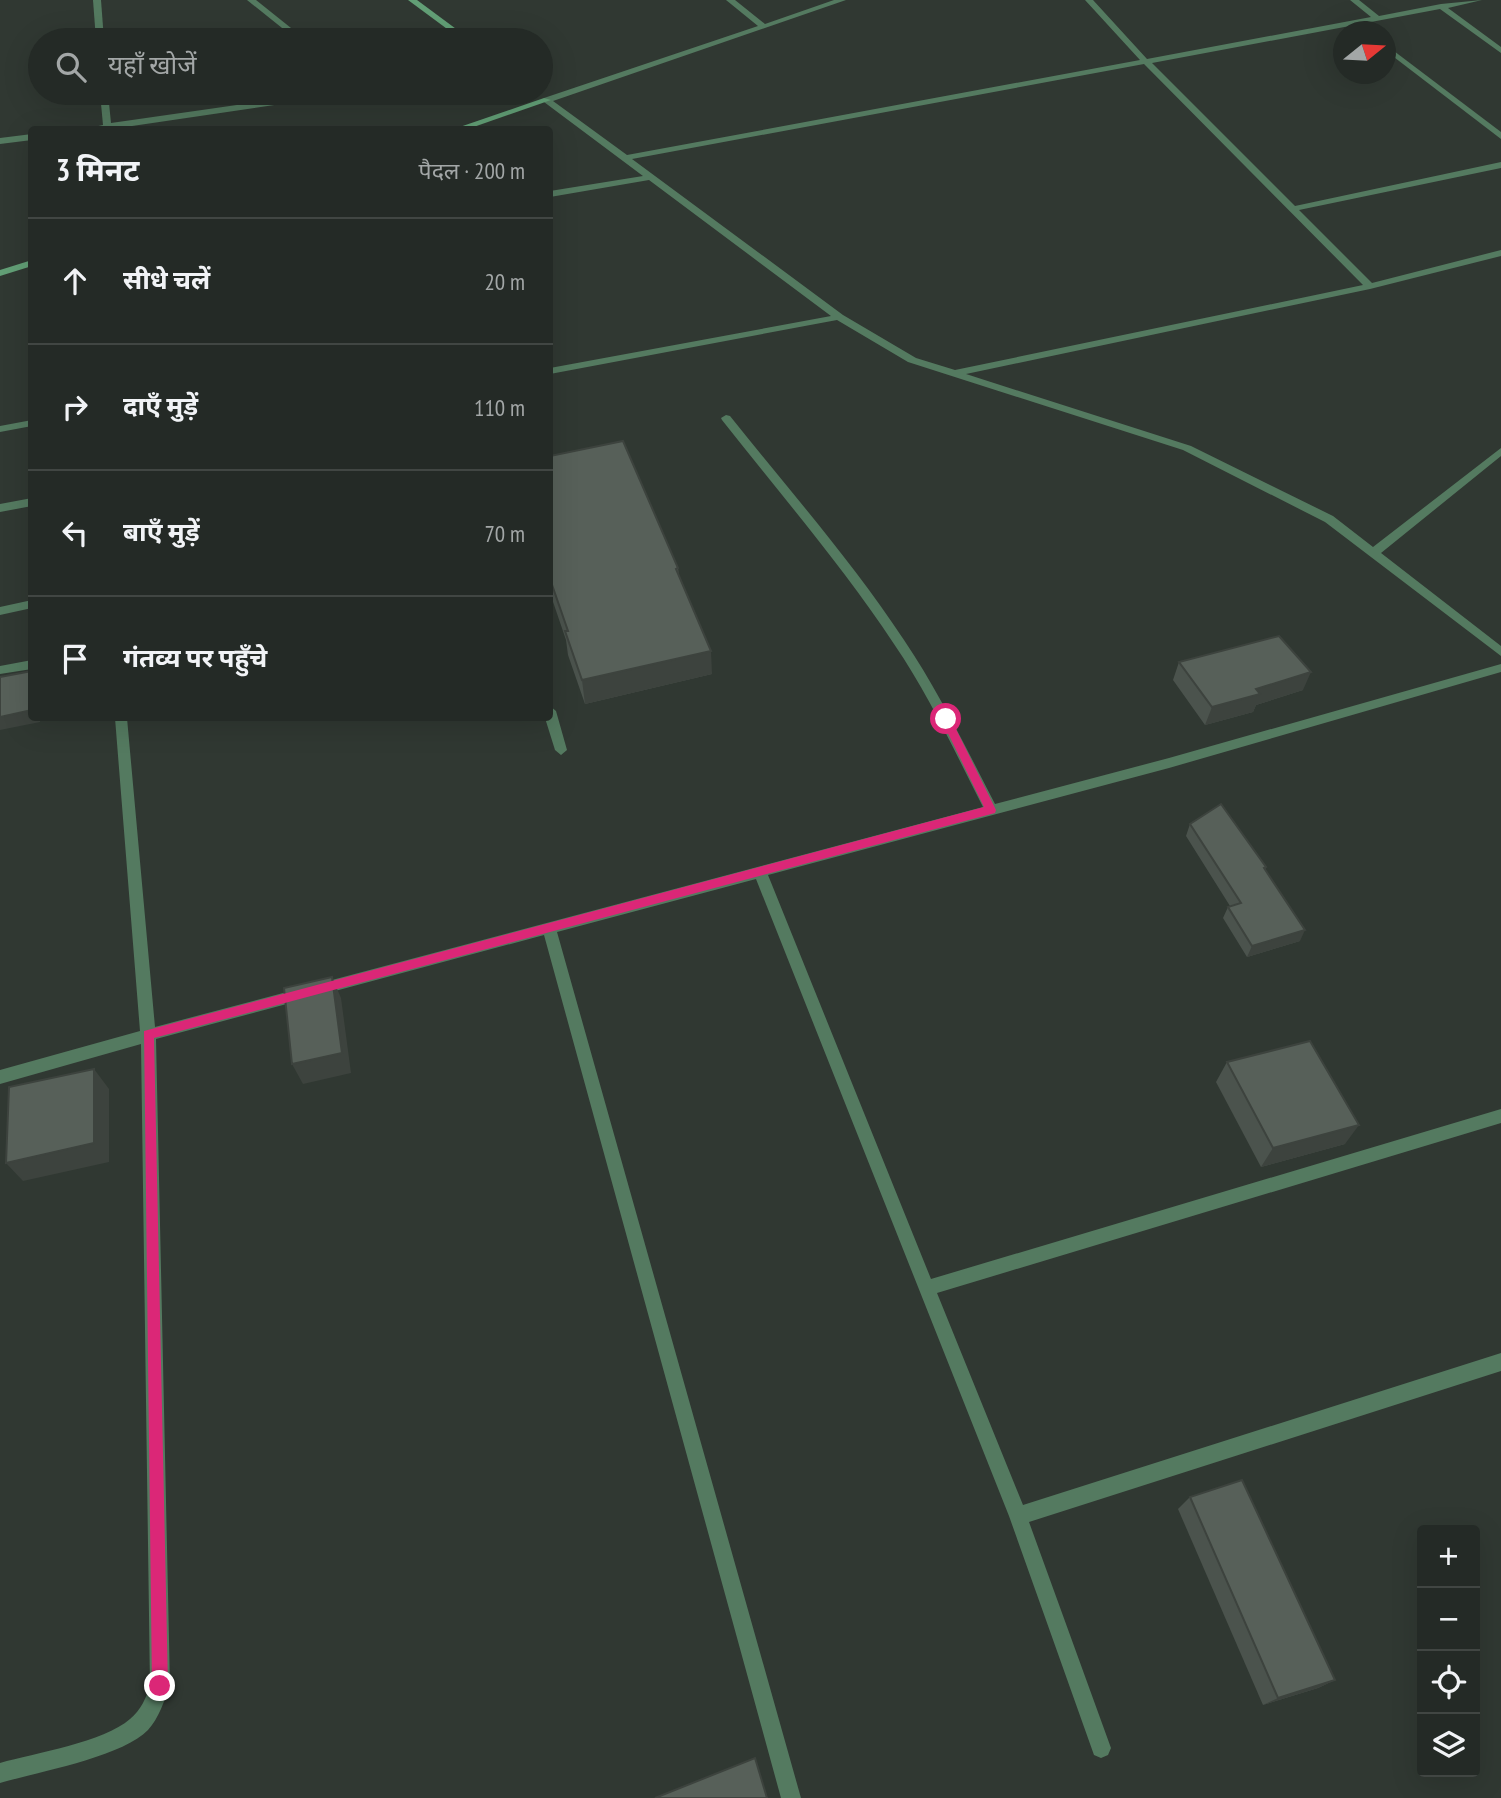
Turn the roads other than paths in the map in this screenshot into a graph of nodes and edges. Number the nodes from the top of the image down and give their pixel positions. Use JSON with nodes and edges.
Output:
{"nodes":[{"id":1,"x":97,"y":0,"type":"edge"},
{"id":2,"x":251,"y":0,"type":"edge"},
{"id":3,"x":412,"y":0,"type":"edge"},
{"id":4,"x":730,"y":0,"type":"edge"},
{"id":5,"x":842,"y":0,"type":"edge"},
{"id":6,"x":1089,"y":0,"type":"edge"},
{"id":7,"x":1354,"y":0,"type":"edge"},
{"id":8,"x":1478,"y":0,"type":"edge"},
{"id":9,"x":1441,"y":6,"type":"junction"},
{"id":10,"x":1377,"y":18,"type":"junction"},
{"id":11,"x":1359,"y":21,"type":"edge"},
{"id":12,"x":764,"y":26,"type":"junction"},
{"id":13,"x":1333,"y":26,"type":"edge"},
{"id":14,"x":99,"y":28,"type":"edge"},
{"id":15,"x":287,"y":28,"type":"edge"},
{"id":16,"x":450,"y":28,"type":"edge"},
{"id":17,"x":1501,"y":51,"type":"edge"},
{"id":18,"x":1396,"y":55,"type":"edge"},
{"id":19,"x":1146,"y":62,"type":"junction"},
{"id":20,"x":553,"y":93,"type":"edge"},
{"id":21,"x":553,"y":104,"type":"edge"},
{"id":22,"x":105,"y":105,"type":"edge"},
{"id":23,"x":252,"y":105,"type":"edge"},
{"id":24,"x":519,"y":105,"type":"edge"},
{"id":25,"x":107,"y":126,"type":"joint"},
{"id":26,"x":465,"y":126,"type":"edge"},
{"id":27,"x":1501,"y":136,"type":"edge"},
{"id":28,"x":28,"y":138,"type":"edge"},
{"id":29,"x":0,"y":141,"type":"edge"},
{"id":30,"x":625,"y":158,"type":"junction"},
{"id":31,"x":1501,"y":165,"type":"edge"},
{"id":32,"x":651,"y":177,"type":"junction"},
{"id":33,"x":553,"y":193,"type":"edge"},
{"id":34,"x":1292,"y":209,"type":"junction"},
{"id":35,"x":1501,"y":253,"type":"edge"},
{"id":36,"x":28,"y":264,"type":"edge"},
{"id":37,"x":0,"y":273,"type":"edge"},
{"id":38,"x":1370,"y":286,"type":"junction"},
{"id":39,"x":839,"y":317,"type":"junction"},
{"id":40,"x":553,"y":370,"type":"edge"},
{"id":41,"x":955,"y":374,"type":"junction"},
{"id":42,"x":726,"y":418,"type":"dead end"},
{"id":43,"x":28,"y":424,"type":"edge"},
{"id":44,"x":0,"y":429,"type":"edge"},
{"id":45,"x":1501,"y":451,"type":"edge"},
{"id":46,"x":28,"y":503,"type":"edge"},
{"id":47,"x":0,"y":508,"type":"edge"},
{"id":48,"x":1373,"y":553,"type":"junction"},
{"id":49,"x":28,"y":605,"type":"edge"},
{"id":50,"x":0,"y":611,"type":"edge"},
{"id":51,"x":1501,"y":652,"type":"edge"},
{"id":52,"x":28,"y":665,"type":"edge"},
{"id":53,"x":1501,"y":668,"type":"edge"},
{"id":54,"x":0,"y":670,"type":"edge"},
{"id":55,"x":121,"y":721,"type":"edge"},
{"id":56,"x":553,"y":721,"type":"edge"},
{"id":57,"x":561,"y":750,"type":"dead end"},
{"id":58,"x":991,"y":810,"type":"junction"},
{"id":59,"x":760,"y":872,"type":"junction"},
{"id":60,"x":549,"y":928,"type":"junction"},
{"id":61,"x":148,"y":1035,"type":"junction"},
{"id":62,"x":0,"y":1077,"type":"edge"},
{"id":63,"x":1501,"y":1116,"type":"edge"},
{"id":64,"x":928,"y":1288,"type":"junction"},
{"id":65,"x":1501,"y":1362,"type":"edge"},
{"id":66,"x":1018,"y":1516,"type":"junction"},
{"id":67,"x":1101,"y":1748,"type":"dead end"},
{"id":68,"x":0,"y":1773,"type":"edge"},
{"id":69,"x":790,"y":1798,"type":"edge"}],
"edges":[{"from":1,"to":14,"type":"street"},
{"from":2,"to":15,"type":"street"},
{"from":3,"to":16,"type":"street"},
{"from":4,"to":12,"type":"street"},
{"from":5,"to":12,"type":"street"},
{"from":6,"to":19,"type":"street"},
{"from":7,"to":10,"type":"street"},
{"from":8,"to":9,"type":"street"},
{"from":9,"to":10,"type":"street"},
{"from":9,"to":17,"type":"street"},
{"from":10,"to":11,"type":"street"},
{"from":12,"to":20,"type":"street"},
{"from":13,"to":19,"type":"street"},
{"from":18,"to":27,"type":"street"},
{"from":19,"to":30,"type":"street"},
{"from":19,"to":34,"type":"street"},
{"from":21,"to":30,"type":"street"},
{"from":22,"to":25,"type":"street"},
{"from":23,"to":25,"type":"street"},
{"from":24,"to":26,"type":"street"},
{"from":28,"to":29,"type":"street"},
{"from":30,"to":32,"type":"street"},
{"from":31,"to":34,"type":"street"},
{"from":32,"to":33,"type":"street"},
{"from":32,"to":39,"type":"street"},
{"from":34,"to":38,"type":"street"},
{"from":35,"to":38,"type":"street"},
{"from":36,"to":37,"type":"street"},
{"from":38,"to":41,"type":"street"},
{"from":39,"to":40,"type":"street"},
{"from":39,"to":41,"type":"street"},
{"from":41,"to":48,"type":"street"},
{"from":42,"to":58,"type":"street"},
{"from":43,"to":44,"type":"street"},
{"from":45,"to":48,"type":"street"},
{"from":46,"to":47,"type":"street"},
{"from":48,"to":51,"type":"street"},
{"from":49,"to":50,"type":"street"},
{"from":52,"to":54,"type":"street"},
{"from":53,"to":58,"type":"street"},
{"from":55,"to":61,"type":"street"},
{"from":56,"to":57,"type":"street"},
{"from":58,"to":59,"type":"street"},
{"from":59,"to":60,"type":"street"},
{"from":59,"to":64,"type":"street"},
{"from":60,"to":61,"type":"street"},
{"from":60,"to":69,"type":"street"},
{"from":61,"to":62,"type":"street"},
{"from":61,"to":68,"type":"street"},
{"from":63,"to":64,"type":"street"},
{"from":64,"to":66,"type":"street"},
{"from":65,"to":66,"type":"street"},
{"from":66,"to":67,"type":"street"}]}
